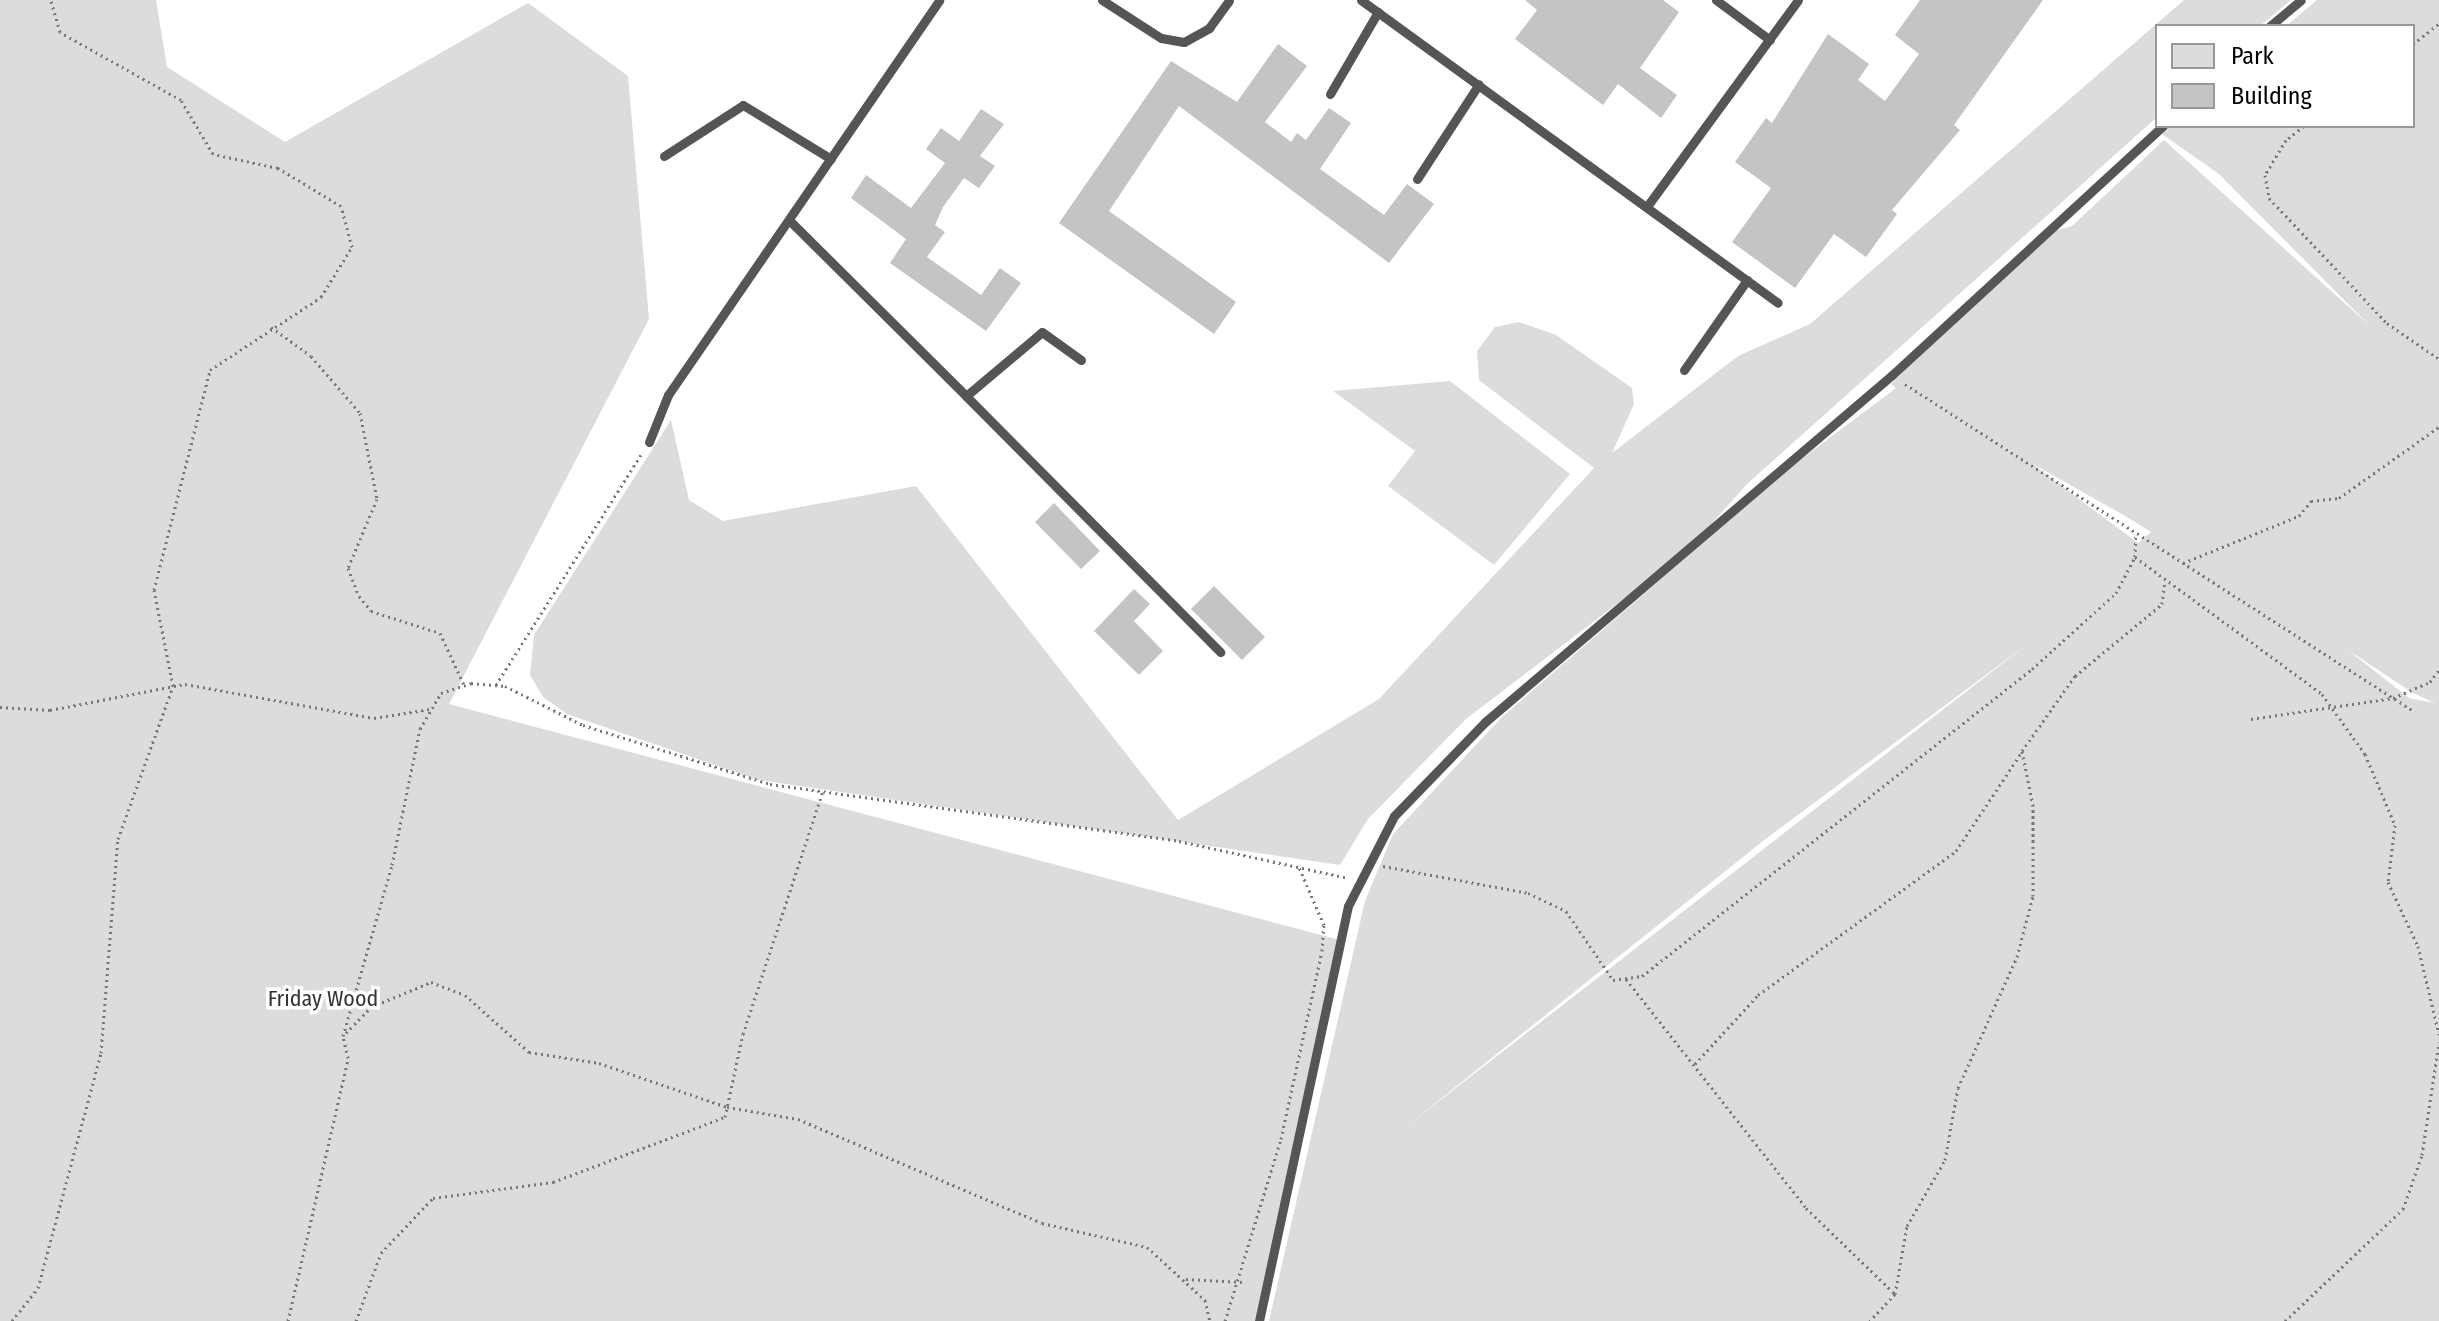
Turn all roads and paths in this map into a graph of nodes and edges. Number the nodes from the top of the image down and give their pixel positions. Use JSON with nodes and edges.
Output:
{"nodes":[{"id":1,"x":51,"y":0,"type":"edge"},
{"id":2,"x":939,"y":0,"type":"edge"},
{"id":3,"x":1102,"y":0,"type":"edge"},
{"id":4,"x":1229,"y":0,"type":"edge"},
{"id":5,"x":1361,"y":0,"type":"edge"},
{"id":6,"x":1716,"y":0,"type":"edge"},
{"id":7,"x":1798,"y":0,"type":"edge"},
{"id":8,"x":2301,"y":0,"type":"edge"},
{"id":9,"x":1378,"y":12,"type":"junction"},
{"id":10,"x":2272,"y":24,"type":"edge"},
{"id":11,"x":2439,"y":24,"type":"edge"},
{"id":12,"x":1770,"y":40,"type":"junction"},
{"id":13,"x":2415,"y":42,"type":"edge"},
{"id":14,"x":1479,"y":84,"type":"junction"},
{"id":15,"x":1330,"y":94,"type":"dead end"},
{"id":16,"x":2161,"y":128,"type":"edge"},
{"id":17,"x":2301,"y":128,"type":"edge"},
{"id":18,"x":664,"y":156,"type":"dead end"},
{"id":19,"x":831,"y":159,"type":"junction"},
{"id":20,"x":1417,"y":179,"type":"dead end"},
{"id":21,"x":1648,"y":205,"type":"junction"},
{"id":22,"x":790,"y":221,"type":"junction"},
{"id":23,"x":1747,"y":280,"type":"junction"},
{"id":24,"x":1778,"y":303,"type":"dead end"},
{"id":25,"x":271,"y":327,"type":"junction"},
{"id":26,"x":2439,"y":359,"type":"edge"},
{"id":27,"x":1081,"y":360,"type":"dead end"},
{"id":28,"x":1684,"y":370,"type":"dead end"},
{"id":29,"x":1892,"y":375,"type":"junction"},
{"id":30,"x":966,"y":396,"type":"junction"},
{"id":31,"x":2439,"y":427,"type":"edge"},
{"id":32,"x":649,"y":442,"type":"joint"},
{"id":33,"x":2136,"y":533,"type":"junction"},
{"id":34,"x":2135,"y":557,"type":"junction"},
{"id":35,"x":2183,"y":563,"type":"junction"},
{"id":36,"x":2166,"y":579,"type":"junction"},
{"id":37,"x":1220,"y":652,"type":"dead end"},
{"id":38,"x":2439,"y":670,"type":"edge"},
{"id":39,"x":464,"y":685,"type":"junction"},
{"id":40,"x":496,"y":685,"type":"junction"},
{"id":41,"x":173,"y":686,"type":"junction"},
{"id":42,"x":2393,"y":698,"type":"junction"},
{"id":43,"x":0,"y":707,"type":"edge"},
{"id":44,"x":432,"y":708,"type":"junction"},
{"id":45,"x":2334,"y":711,"type":"junction"},
{"id":46,"x":2415,"y":712,"type":"dead end"},
{"id":47,"x":2251,"y":719,"type":"dead end"},
{"id":48,"x":2022,"y":751,"type":"junction"},
{"id":49,"x":823,"y":790,"type":"junction"},
{"id":50,"x":1298,"y":865,"type":"junction"},
{"id":51,"x":1377,"y":865,"type":"dead end"},
{"id":52,"x":1357,"y":881,"type":"junction"},
{"id":53,"x":1319,"y":963,"type":"junction"},
{"id":54,"x":1335,"y":965,"type":"junction"},
{"id":55,"x":1626,"y":979,"type":"junction"},
{"id":56,"x":2439,"y":1035,"type":"edge"},
{"id":57,"x":343,"y":1036,"type":"junction"},
{"id":58,"x":2439,"y":1042,"type":"edge"},
{"id":59,"x":1695,"y":1064,"type":"junction"},
{"id":60,"x":727,"y":1107,"type":"junction"},
{"id":61,"x":1186,"y":1279,"type":"junction"},
{"id":62,"x":1242,"y":1282,"type":"junction"},
{"id":63,"x":1895,"y":1294,"type":"junction"},
{"id":64,"x":12,"y":1321,"type":"edge"},
{"id":65,"x":288,"y":1321,"type":"edge"},
{"id":66,"x":356,"y":1321,"type":"edge"},
{"id":67,"x":1210,"y":1321,"type":"edge"},
{"id":68,"x":1225,"y":1321,"type":"edge"},
{"id":69,"x":1259,"y":1321,"type":"edge"},
{"id":70,"x":1870,"y":1321,"type":"edge"},
{"id":71,"x":2285,"y":1321,"type":"edge"}],
"edges":[{"from":1,"to":25,"type":"path"},
{"from":2,"to":19,"type":"lane"},
{"from":3,"to":4,"type":"lane"},
{"from":5,"to":9,"type":"lane"},
{"from":6,"to":12,"type":"lane"},
{"from":7,"to":12,"type":"lane"},
{"from":8,"to":10,"type":"lane"},
{"from":9,"to":14,"type":"lane"},
{"from":9,"to":15,"type":"lane"},
{"from":11,"to":13,"type":"path"},
{"from":12,"to":21,"type":"lane"},
{"from":14,"to":20,"type":"lane"},
{"from":14,"to":21,"type":"lane"},
{"from":16,"to":29,"type":"lane"},
{"from":17,"to":26,"type":"path"},
{"from":18,"to":19,"type":"lane"},
{"from":19,"to":22,"type":"lane"},
{"from":21,"to":23,"type":"lane"},
{"from":22,"to":30,"type":"lane"},
{"from":22,"to":32,"type":"lane"},
{"from":23,"to":24,"type":"lane"},
{"from":23,"to":28,"type":"lane"},
{"from":25,"to":39,"type":"path"},
{"from":25,"to":41,"type":"path"},
{"from":27,"to":30,"type":"lane"},
{"from":29,"to":33,"type":"path"},
{"from":29,"to":52,"type":"lane"},
{"from":30,"to":37,"type":"lane"},
{"from":31,"to":35,"type":"path"},
{"from":32,"to":40,"type":"path"},
{"from":33,"to":34,"type":"path"},
{"from":33,"to":35,"type":"path"},
{"from":34,"to":36,"type":"path"},
{"from":34,"to":55,"type":"path"},
{"from":35,"to":42,"type":"path"},
{"from":36,"to":45,"type":"path"},
{"from":36,"to":48,"type":"path"},
{"from":38,"to":42,"type":"path"},
{"from":39,"to":40,"type":"path"},
{"from":39,"to":44,"type":"path"},
{"from":40,"to":49,"type":"path"},
{"from":41,"to":43,"type":"path"},
{"from":41,"to":44,"type":"path"},
{"from":41,"to":64,"type":"path"},
{"from":42,"to":45,"type":"path"},
{"from":42,"to":46,"type":"path"},
{"from":44,"to":57,"type":"path"},
{"from":45,"to":47,"type":"path"},
{"from":45,"to":56,"type":"path"},
{"from":48,"to":59,"type":"path"},
{"from":48,"to":63,"type":"path"},
{"from":49,"to":50,"type":"path"},
{"from":49,"to":60,"type":"path"},
{"from":50,"to":52,"type":"path"},
{"from":50,"to":53,"type":"path"},
{"from":51,"to":55,"type":"path"},
{"from":52,"to":54,"type":"lane"},
{"from":53,"to":54,"type":"path"},
{"from":53,"to":62,"type":"path"},
{"from":54,"to":69,"type":"lane"},
{"from":55,"to":59,"type":"path"},
{"from":57,"to":60,"type":"path"},
{"from":57,"to":65,"type":"path"},
{"from":58,"to":71,"type":"path"},
{"from":59,"to":63,"type":"path"},
{"from":60,"to":61,"type":"path"},
{"from":60,"to":66,"type":"path"},
{"from":61,"to":62,"type":"path"},
{"from":61,"to":67,"type":"path"},
{"from":62,"to":68,"type":"path"},
{"from":63,"to":70,"type":"path"}]}
